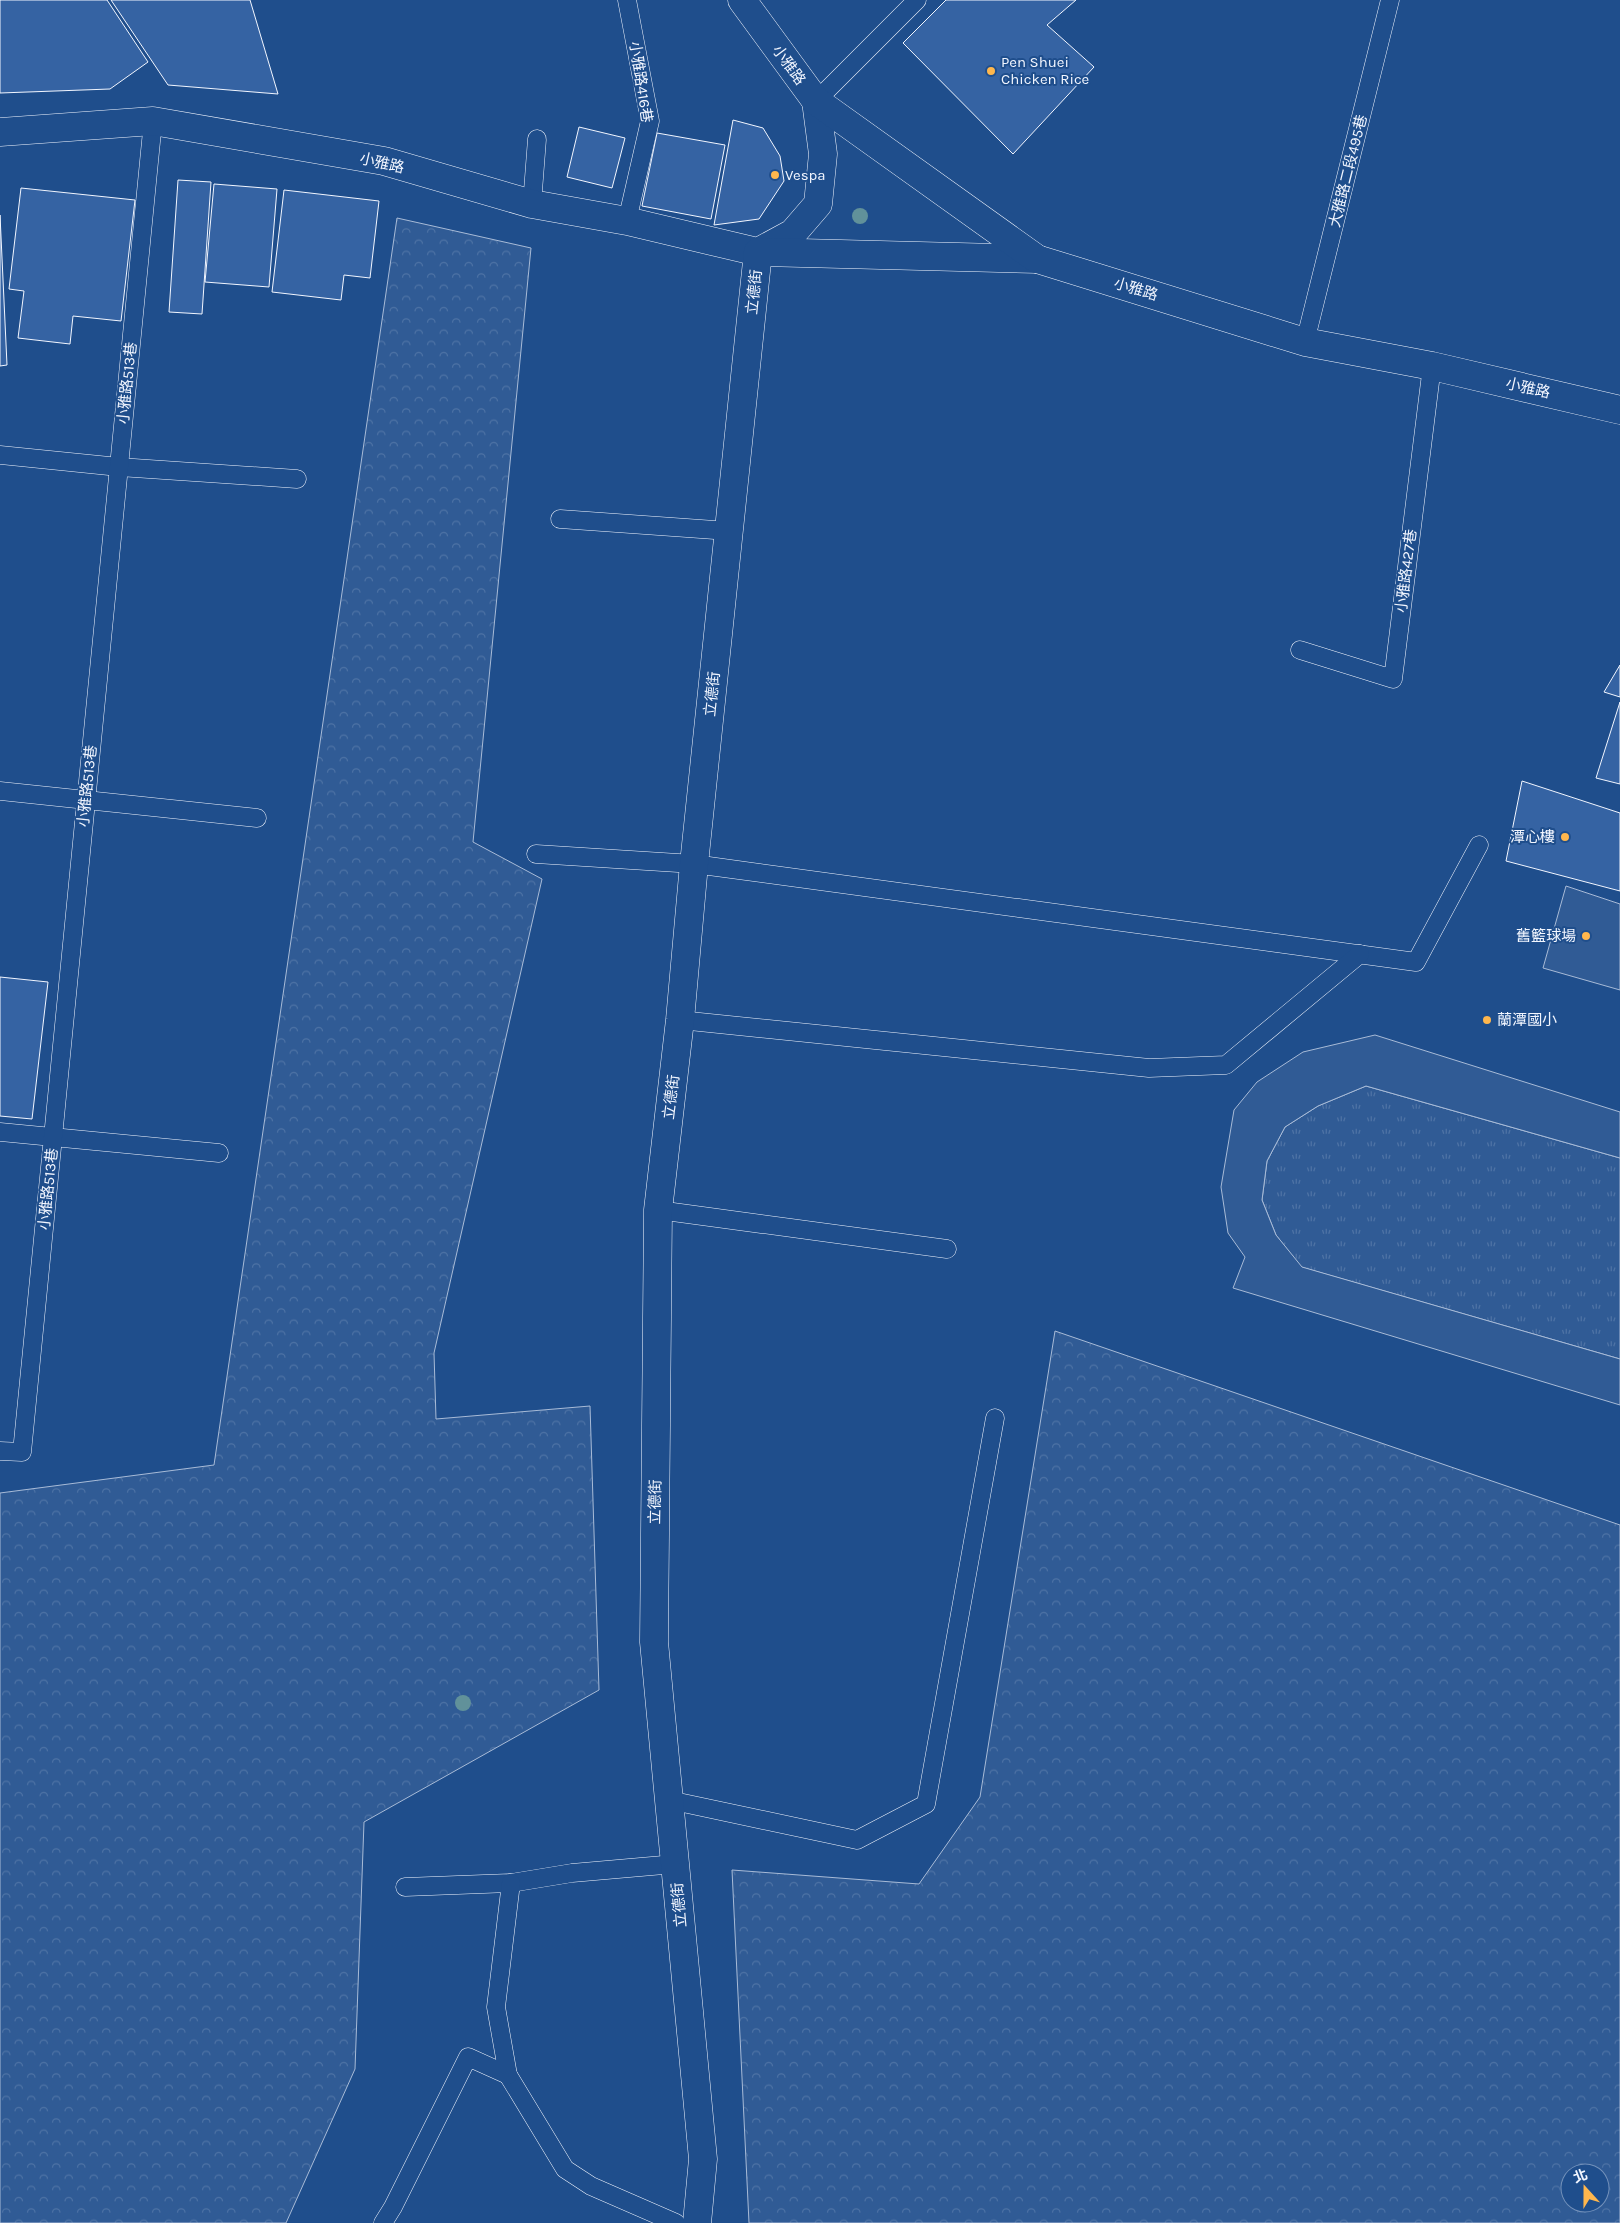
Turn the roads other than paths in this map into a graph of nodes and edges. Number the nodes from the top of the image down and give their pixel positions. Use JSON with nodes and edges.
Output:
{"nodes":[{"id":1,"x":627,"y":0,"type":"edge"},
{"id":2,"x":742,"y":0,"type":"edge"},
{"id":3,"x":917,"y":0,"type":"edge"},
{"id":4,"x":1390,"y":0,"type":"edge"},
{"id":5,"x":816,"y":101,"type":"junction"},
{"id":6,"x":153,"y":121,"type":"junction"},
{"id":7,"x":0,"y":132,"type":"edge"},
{"id":8,"x":537,"y":139,"type":"dead end"},
{"id":9,"x":532,"y":204,"type":"junction"},
{"id":10,"x":627,"y":221,"type":"junction"},
{"id":11,"x":758,"y":252,"type":"junction"},
{"id":12,"x":1037,"y":259,"type":"junction"},
{"id":13,"x":1305,"y":342,"type":"junction"},
{"id":14,"x":1432,"y":366,"type":"junction"},
{"id":15,"x":1620,"y":410,"type":"edge"},
{"id":16,"x":0,"y":456,"type":"edge"},
{"id":17,"x":119,"y":467,"type":"junction"},
{"id":18,"x":297,"y":479,"type":"dead end"},
{"id":19,"x":560,"y":519,"type":"dead end"},
{"id":20,"x":729,"y":531,"type":"junction"},
{"id":21,"x":1300,"y":650,"type":"dead end"},
{"id":22,"x":0,"y":791,"type":"edge"},
{"id":23,"x":86,"y":800,"type":"junction"},
{"id":24,"x":257,"y":818,"type":"dead end"},
{"id":25,"x":1479,"y":844,"type":"dead end"},
{"id":26,"x":536,"y":854,"type":"dead end"},
{"id":27,"x":694,"y":864,"type":"junction"},
{"id":28,"x":1360,"y":954,"type":"junction"},
{"id":29,"x":680,"y":1020,"type":"junction"},
{"id":30,"x":0,"y":1132,"type":"edge"},
{"id":31,"x":53,"y":1138,"type":"junction"},
{"id":32,"x":219,"y":1153,"type":"dead end"},
{"id":33,"x":658,"y":1210,"type":"junction"},
{"id":34,"x":947,"y":1249,"type":"dead end"},
{"id":35,"x":995,"y":1418,"type":"dead end"},
{"id":36,"x":0,"y":1451,"type":"edge"},
{"id":37,"x":669,"y":1800,"type":"junction"},
{"id":38,"x":675,"y":1864,"type":"junction"},
{"id":39,"x":511,"y":1883,"type":"junction"},
{"id":40,"x":405,"y":1887,"type":"dead end"},
{"id":41,"x":508,"y":2075,"type":"junction"},
{"id":42,"x":382,"y":2223,"type":"edge"},
{"id":43,"x":676,"y":2223,"type":"edge"},
{"id":44,"x":697,"y":2223,"type":"edge"}],
"edges":[{"from":1,"to":10,"type":"lane","name":"小雅路416巷"},
{"from":2,"to":5,"type":"street","name":"小雅路"},
{"from":3,"to":5,"type":"lane"},
{"from":4,"to":13,"type":"lane","name":"大雅路二段495巷"},
{"from":5,"to":11,"type":"street"},
{"from":5,"to":12,"type":"street","name":"小雅路"},
{"from":6,"to":7,"type":"street","name":"小雅路"},
{"from":6,"to":9,"type":"street","name":"小雅路"},
{"from":6,"to":17,"type":"lane","name":"小雅路513巷"},
{"from":8,"to":9,"type":"lane"},
{"from":9,"to":10,"type":"street","name":"小雅路"},
{"from":10,"to":11,"type":"street","name":"小雅路"},
{"from":11,"to":12,"type":"street","name":"立德街"},
{"from":11,"to":20,"type":"street","name":"立德街"},
{"from":12,"to":13,"type":"street","name":"小雅路"},
{"from":13,"to":14,"type":"street","name":"小雅路"},
{"from":14,"to":15,"type":"street","name":"小雅路"},
{"from":14,"to":21,"type":"lane","name":"小雅路427巷"},
{"from":16,"to":17,"type":"lane"},
{"from":17,"to":18,"type":"lane"},
{"from":17,"to":23,"type":"lane","name":"小雅路513巷"},
{"from":19,"to":20,"type":"lane"},
{"from":20,"to":27,"type":"street","name":"立德街"},
{"from":22,"to":23,"type":"lane"},
{"from":23,"to":24,"type":"lane"},
{"from":23,"to":31,"type":"lane","name":"小雅路513巷"},
{"from":25,"to":28,"type":"lane"},
{"from":26,"to":27,"type":"lane"},
{"from":27,"to":28,"type":"lane"},
{"from":27,"to":29,"type":"street","name":"立德街"},
{"from":28,"to":29,"type":"lane"},
{"from":29,"to":33,"type":"street","name":"立德街"},
{"from":30,"to":31,"type":"lane"},
{"from":31,"to":32,"type":"lane"},
{"from":31,"to":36,"type":"lane","name":"小雅路513巷"},
{"from":33,"to":34,"type":"lane"},
{"from":33,"to":37,"type":"street","name":"立德街"},
{"from":35,"to":37,"type":"lane"},
{"from":37,"to":38,"type":"street","name":"立德街"},
{"from":38,"to":39,"type":"lane"},
{"from":38,"to":44,"type":"street","name":"立德街"},
{"from":39,"to":40,"type":"lane"},
{"from":39,"to":41,"type":"lane"},
{"from":41,"to":42,"type":"lane"},
{"from":41,"to":43,"type":"lane"}]}
